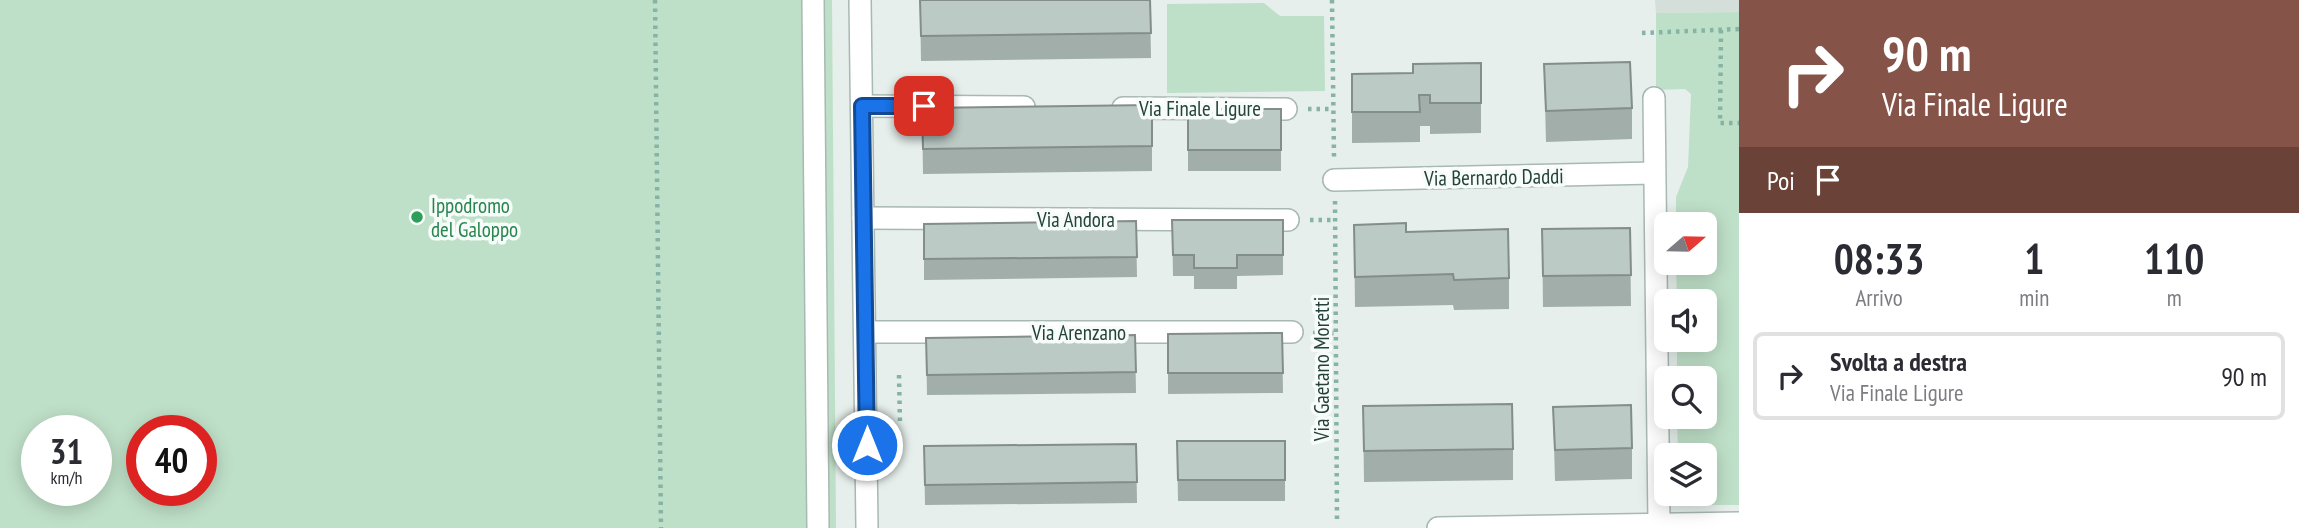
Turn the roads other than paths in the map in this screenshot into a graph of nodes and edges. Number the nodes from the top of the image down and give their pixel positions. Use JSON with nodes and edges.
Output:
{"nodes":[{"id":1,"x":813,"y":0,"type":"edge"},
{"id":2,"x":860,"y":0,"type":"edge"},
{"id":3,"x":1654,"y":98,"type":"dead end"},
{"id":4,"x":862,"y":106,"type":"junction"},
{"id":5,"x":1049,"y":107,"type":"edge"},
{"id":6,"x":1105,"y":107,"type":"edge"},
{"id":7,"x":1286,"y":109,"type":"dead end"},
{"id":8,"x":1654,"y":173,"type":"junction"},
{"id":9,"x":1334,"y":180,"type":"road end"},
{"id":10,"x":863,"y":218,"type":"junction"},
{"id":11,"x":1288,"y":220,"type":"dead end"},
{"id":12,"x":866,"y":332,"type":"junction"},
{"id":13,"x":1292,"y":332,"type":"dead end"},
{"id":14,"x":1659,"y":523,"type":"junction"},
{"id":15,"x":1739,"y":523,"type":"edge"},
{"id":16,"x":818,"y":528,"type":"edge"},
{"id":17,"x":867,"y":528,"type":"edge"},
{"id":18,"x":1438,"y":528,"type":"edge"}],
"edges":[{"from":1,"to":16,"type":"street"},
{"from":2,"to":4,"type":"street"},
{"from":3,"to":8,"type":"street"},
{"from":4,"to":5,"type":"street"},
{"from":4,"to":10,"type":"street"},
{"from":6,"to":7,"type":"street","name":"Via Finale Ligure"},
{"from":8,"to":9,"type":"street","name":"Via Bernardo Daddi"},
{"from":8,"to":14,"type":"street"},
{"from":10,"to":11,"type":"street","name":"Via Andora"},
{"from":10,"to":12,"type":"street"},
{"from":12,"to":13,"type":"street","name":"Via Arenzano"},
{"from":12,"to":17,"type":"street"},
{"from":14,"to":15,"type":"street"},
{"from":14,"to":18,"type":"street"}]}
